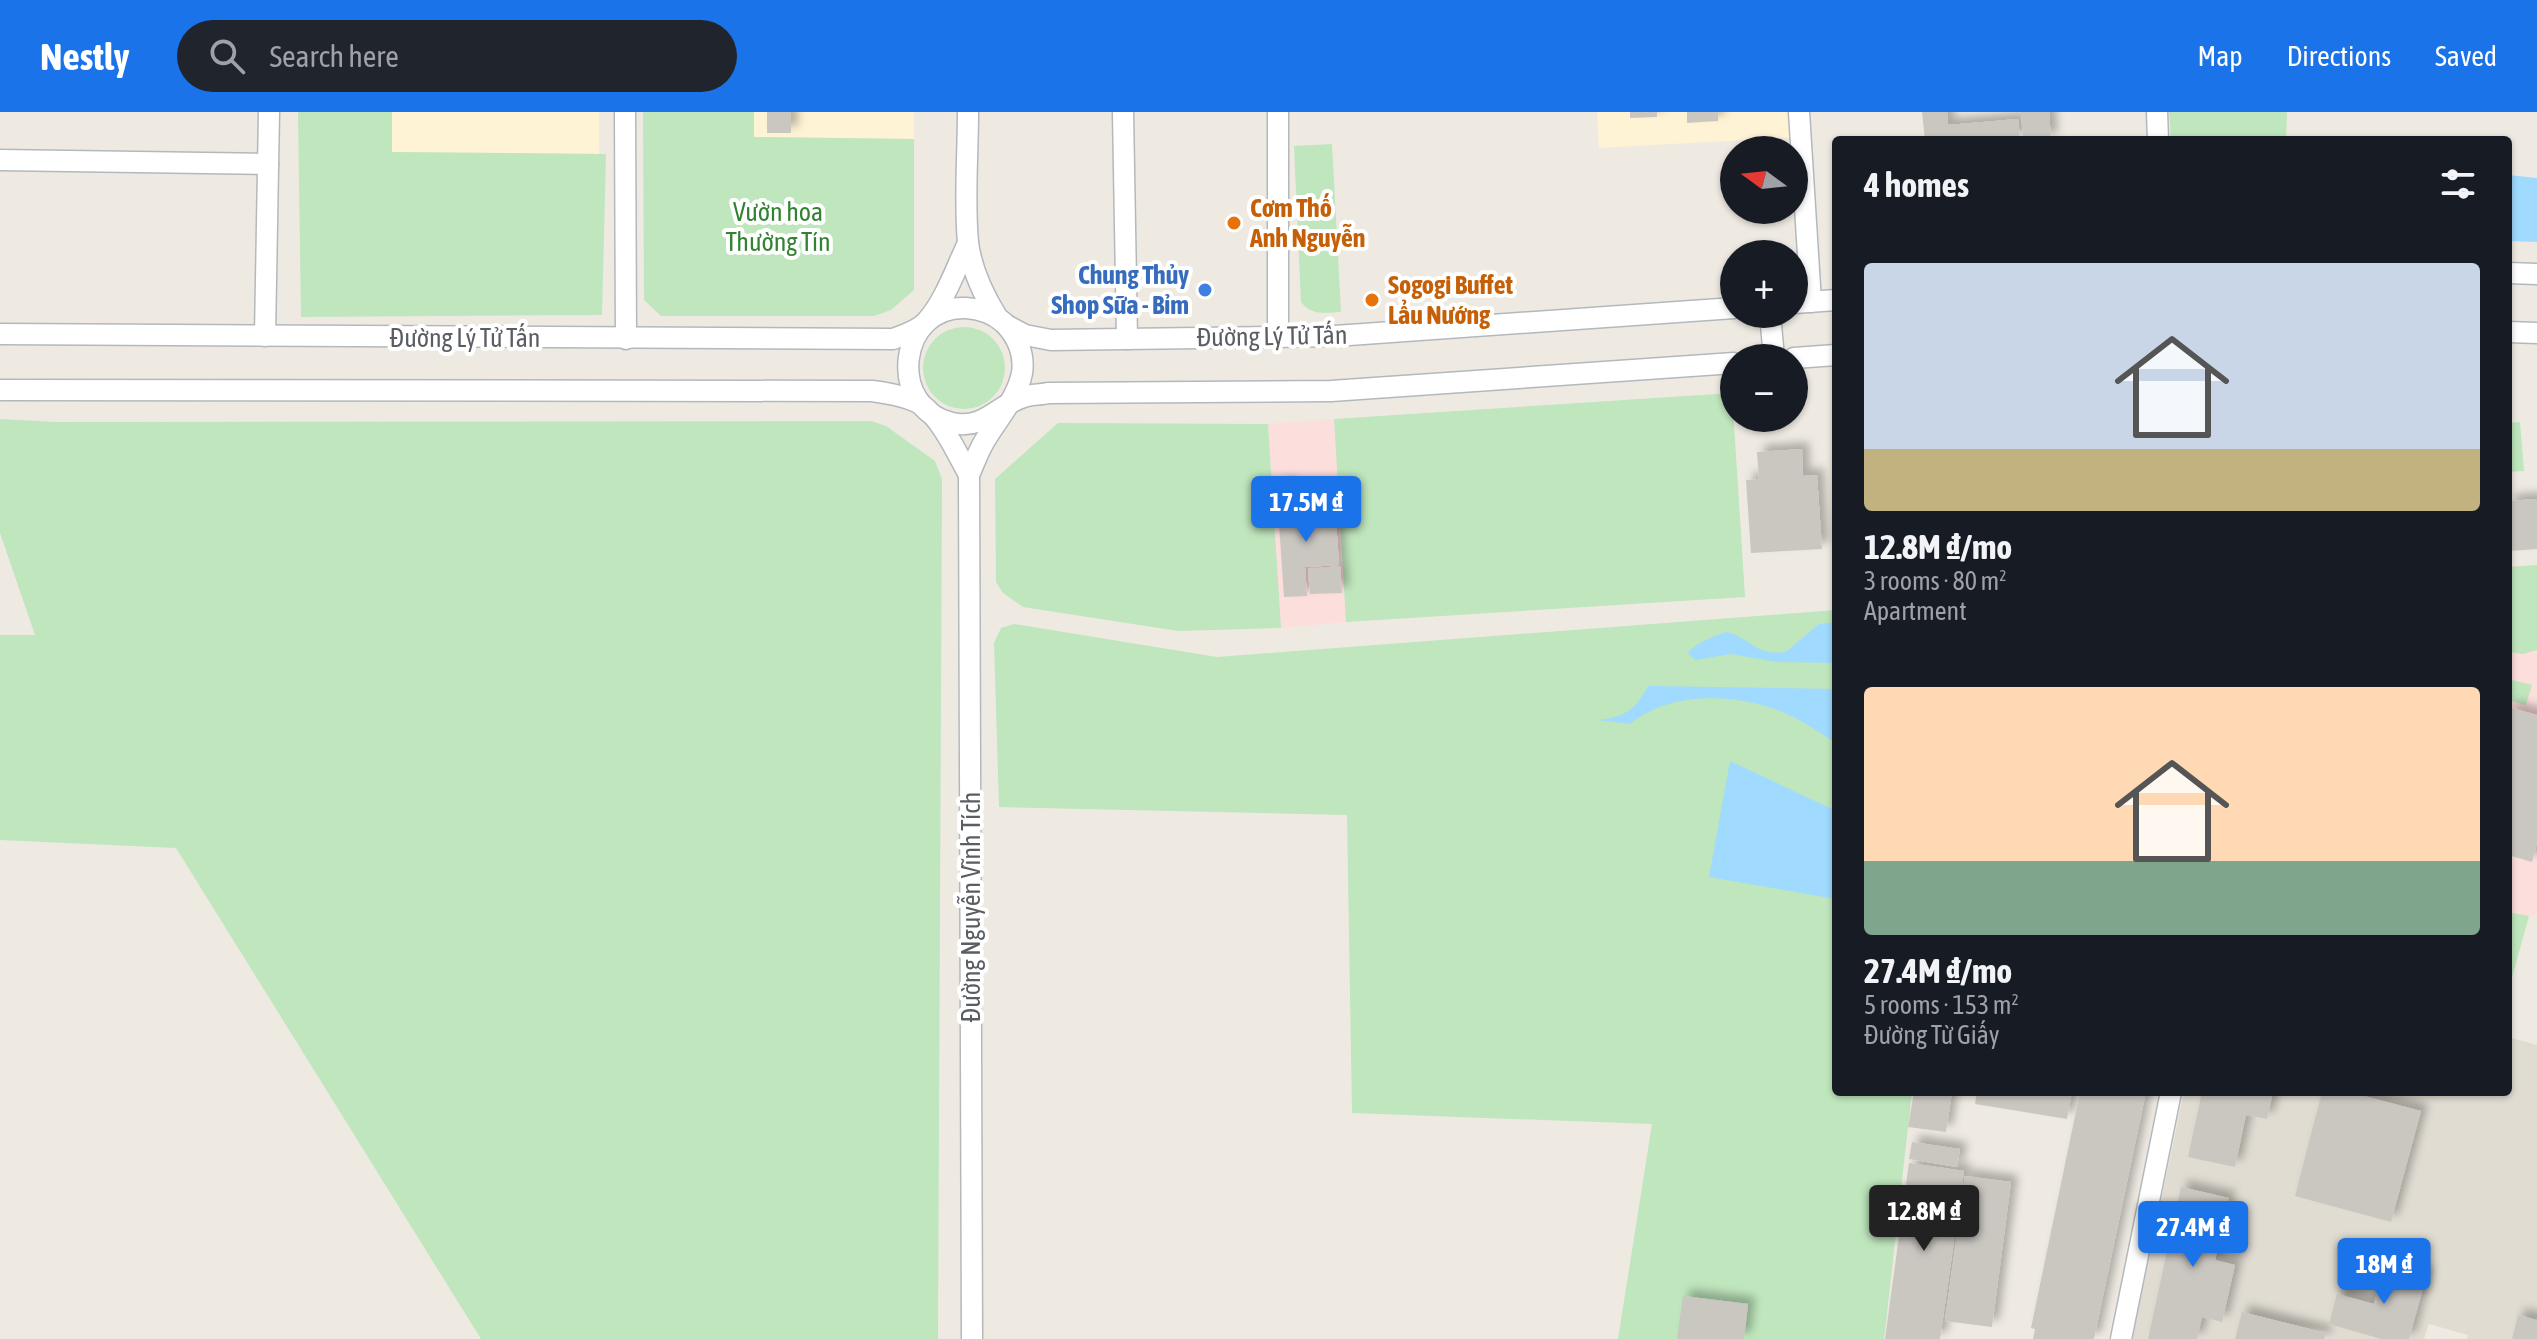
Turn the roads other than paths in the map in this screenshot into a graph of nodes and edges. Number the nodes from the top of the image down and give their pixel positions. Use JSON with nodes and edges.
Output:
{"nodes":[{"id":1,"x":269,"y":112,"type":"edge"},
{"id":2,"x":625,"y":112,"type":"edge"},
{"id":3,"x":968,"y":112,"type":"edge"},
{"id":4,"x":1123,"y":112,"type":"edge"},
{"id":5,"x":1278,"y":112,"type":"edge"},
{"id":6,"x":1799,"y":112,"type":"edge"},
{"id":7,"x":2157,"y":112,"type":"edge"},
{"id":8,"x":2158,"y":136,"type":"edge"},
{"id":9,"x":0,"y":160,"type":"edge"},
{"id":10,"x":268,"y":164,"type":"junction"},
{"id":11,"x":1801,"y":240,"type":"edge"},
{"id":12,"x":968,"y":243,"type":"junction"},
{"id":13,"x":2512,"y":273,"type":"edge"},
{"id":14,"x":2537,"y":274,"type":"edge"},
{"id":15,"x":1832,"y":300,"type":"edge"},
{"id":16,"x":1808,"y":302,"type":"edge"},
{"id":17,"x":1720,"y":309,"type":"edge"},
{"id":18,"x":1000,"y":320,"type":"junction"},
{"id":19,"x":926,"y":323,"type":"junction"},
{"id":20,"x":2512,"y":332,"type":"edge"},
{"id":21,"x":2537,"y":333,"type":"edge"},
{"id":22,"x":0,"y":334,"type":"edge"},
{"id":23,"x":265,"y":336,"type":"junction"},
{"id":24,"x":1278,"y":337,"type":"junction"},
{"id":25,"x":626,"y":339,"type":"junction"},
{"id":26,"x":1127,"y":339,"type":"junction"},
{"id":27,"x":1832,"y":355,"type":"edge"},
{"id":28,"x":1808,"y":357,"type":"edge"},
{"id":29,"x":1720,"y":364,"type":"edge"},
{"id":30,"x":0,"y":390,"type":"edge"},
{"id":31,"x":921,"y":405,"type":"junction"},
{"id":32,"x":1007,"y":405,"type":"junction"},
{"id":33,"x":969,"y":475,"type":"junction"},
{"id":34,"x":2170,"y":1096,"type":"edge"},
{"id":35,"x":972,"y":1339,"type":"edge"},
{"id":36,"x":2121,"y":1339,"type":"edge"}],
"edges":[{"from":1,"to":10,"type":"street"},
{"from":2,"to":25,"type":"street"},
{"from":3,"to":12,"type":"street"},
{"from":4,"to":26,"type":"street"},
{"from":5,"to":24,"type":"street"},
{"from":6,"to":11,"type":"street"},
{"from":7,"to":8,"type":"street"},
{"from":9,"to":10,"type":"street"},
{"from":10,"to":23,"type":"street"},
{"from":12,"to":18,"type":"street"},
{"from":12,"to":19,"type":"street"},
{"from":13,"to":14,"type":"street"},
{"from":15,"to":16,"type":"street"},
{"from":17,"to":24,"type":"street","name":"Đường Lý Tử Tấn"},
{"from":18,"to":19,"type":"street"},
{"from":18,"to":26,"type":"street","name":"Đường Lý Tử Tấn"},
{"from":18,"to":32,"type":"street"},
{"from":19,"to":25,"type":"street","name":"Đường Lý Tử Tấn"},
{"from":19,"to":31,"type":"street"},
{"from":20,"to":21,"type":"street"},
{"from":22,"to":23,"type":"street","name":"Đường Lý Tử Tấn"},
{"from":23,"to":25,"type":"street","name":"Đường Lý Tử Tấn"},
{"from":24,"to":26,"type":"street","name":"Đường Lý Tử Tấn"},
{"from":27,"to":28,"type":"street"},
{"from":29,"to":32,"type":"street"},
{"from":30,"to":31,"type":"street","name":"Đường Lý Tử Tấn"},
{"from":31,"to":32,"type":"street"},
{"from":31,"to":33,"type":"street"},
{"from":32,"to":33,"type":"street"},
{"from":33,"to":35,"type":"street","name":"Đường Nguyễn Vĩnh Tích"},
{"from":34,"to":36,"type":"street"}]}
